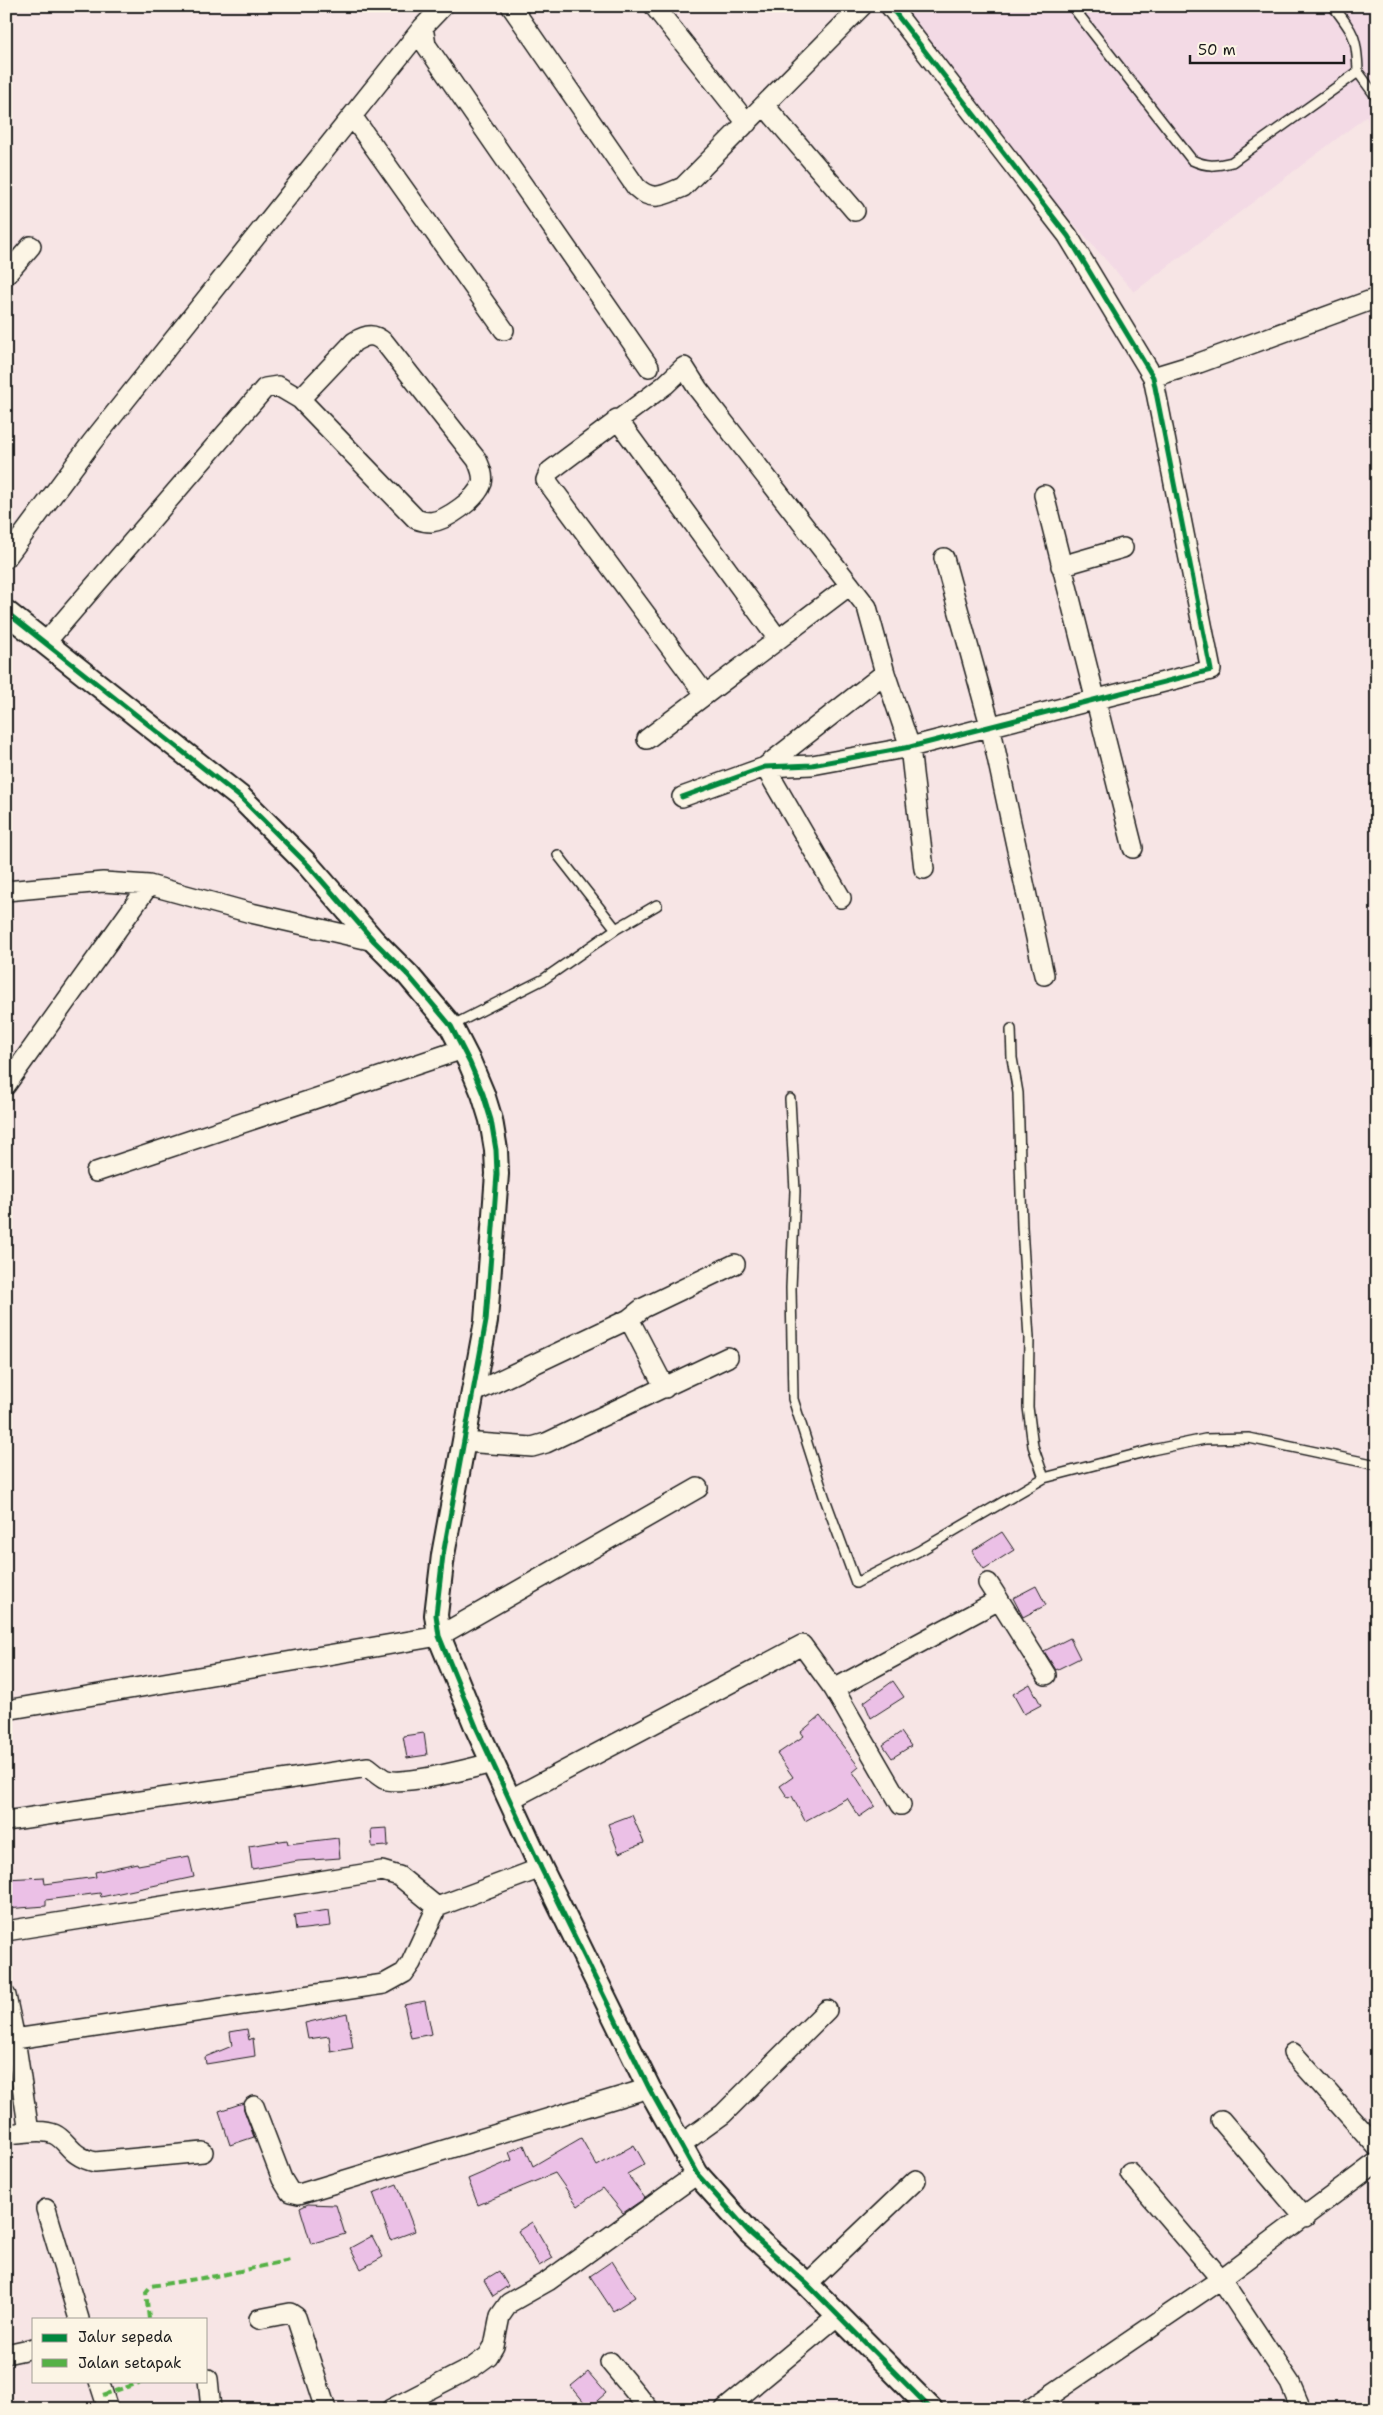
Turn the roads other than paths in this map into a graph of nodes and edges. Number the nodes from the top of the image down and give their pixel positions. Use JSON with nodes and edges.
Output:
{"nodes":[{"id":1,"x":443,"y":6,"type":"edge"},
{"id":2,"x":511,"y":6,"type":"edge"},
{"id":3,"x":654,"y":6,"type":"edge"},
{"id":4,"x":862,"y":6,"type":"edge"},
{"id":5,"x":890,"y":6,"type":"edge"},
{"id":6,"x":1072,"y":6,"type":"edge"},
{"id":7,"x":1333,"y":6,"type":"edge"},
{"id":8,"x":423,"y":27,"type":"junction"},
{"id":9,"x":1358,"y":72,"type":"junction"},
{"id":10,"x":1377,"y":98,"type":"edge"},
{"id":11,"x":764,"y":105,"type":"junction"},
{"id":12,"x":352,"y":116,"type":"junction"},
{"id":13,"x":747,"y":123,"type":"junction"},
{"id":14,"x":855,"y":210,"type":"dead end"},
{"id":15,"x":31,"y":246,"type":"dead end"},
{"id":16,"x":6,"y":275,"type":"edge"},
{"id":17,"x":1377,"y":298,"type":"edge"},
{"id":18,"x":504,"y":330,"type":"dead end"},
{"id":19,"x":649,"y":366,"type":"dead end"},
{"id":20,"x":1153,"y":377,"type":"junction"},
{"id":21,"x":300,"y":399,"type":"junction"},
{"id":22,"x":617,"y":419,"type":"junction"},
{"id":23,"x":1044,"y":495,"type":"dead end"},
{"id":24,"x":1123,"y":548,"type":"dead end"},
{"id":25,"x":6,"y":558,"type":"edge"},
{"id":26,"x":944,"y":558,"type":"dead end"},
{"id":27,"x":1061,"y":566,"type":"junction"},
{"id":28,"x":850,"y":585,"type":"junction"},
{"id":29,"x":6,"y":612,"type":"edge"},
{"id":30,"x":778,"y":639,"type":"junction"},
{"id":31,"x":45,"y":643,"type":"junction"},
{"id":32,"x":885,"y":673,"type":"junction"},
{"id":33,"x":705,"y":694,"type":"junction"},
{"id":34,"x":1094,"y":699,"type":"junction"},
{"id":35,"x":990,"y":725,"type":"junction"},
{"id":36,"x":647,"y":739,"type":"dead end"},
{"id":37,"x":910,"y":747,"type":"junction"},
{"id":38,"x":765,"y":767,"type":"junction"},
{"id":39,"x":682,"y":797,"type":"dead end"},
{"id":40,"x":1133,"y":848,"type":"dead end"},
{"id":41,"x":558,"y":855,"type":"dead end"},
{"id":42,"x":924,"y":869,"type":"dead end"},
{"id":43,"x":150,"y":885,"type":"junction"},
{"id":44,"x":6,"y":891,"type":"edge"},
{"id":45,"x":841,"y":898,"type":"dead end"},
{"id":46,"x":658,"y":905,"type":"dead end"},
{"id":47,"x":616,"y":930,"type":"junction"},
{"id":48,"x":374,"y":941,"type":"junction"},
{"id":49,"x":1044,"y":975,"type":"dead end"},
{"id":50,"x":451,"y":1026,"type":"junction"},
{"id":51,"x":1011,"y":1029,"type":"dead end"},
{"id":52,"x":463,"y":1049,"type":"junction"},
{"id":53,"x":6,"y":1085,"type":"edge"},
{"id":54,"x":790,"y":1099,"type":"dead end"},
{"id":55,"x":96,"y":1172,"type":"dead end"},
{"id":56,"x":735,"y":1264,"type":"dead end"},
{"id":57,"x":629,"y":1319,"type":"junction"},
{"id":58,"x":728,"y":1357,"type":"dead end"},
{"id":59,"x":665,"y":1388,"type":"junction"},
{"id":60,"x":473,"y":1393,"type":"junction"},
{"id":61,"x":464,"y":1442,"type":"junction"},
{"id":62,"x":1377,"y":1465,"type":"edge"},
{"id":63,"x":1044,"y":1478,"type":"junction"},
{"id":64,"x":698,"y":1488,"type":"dead end"},
{"id":65,"x":988,"y":1583,"type":"dead end"},
{"id":66,"x":999,"y":1600,"type":"junction"},
{"id":67,"x":439,"y":1636,"type":"junction"},
{"id":68,"x":1046,"y":1676,"type":"dead end"},
{"id":69,"x":834,"y":1690,"type":"junction"},
{"id":70,"x":6,"y":1710,"type":"edge"},
{"id":71,"x":492,"y":1763,"type":"junction"},
{"id":72,"x":511,"y":1799,"type":"junction"},
{"id":73,"x":901,"y":1805,"type":"dead end"},
{"id":74,"x":6,"y":1821,"type":"edge"},
{"id":75,"x":541,"y":1868,"type":"junction"},
{"id":76,"x":437,"y":1907,"type":"junction"},
{"id":77,"x":6,"y":1931,"type":"edge"},
{"id":78,"x":6,"y":1996,"type":"edge"},
{"id":79,"x":827,"y":2010,"type":"dead end"},
{"id":80,"x":11,"y":2040,"type":"edge"},
{"id":81,"x":1293,"y":2053,"type":"dead end"},
{"id":82,"x":649,"y":2088,"type":"junction"},
{"id":83,"x":254,"y":2106,"type":"dead end"},
{"id":84,"x":1221,"y":2120,"type":"dead end"},
{"id":85,"x":29,"y":2132,"type":"junction"},
{"id":86,"x":6,"y":2134,"type":"edge"},
{"id":87,"x":680,"y":2146,"type":"junction"},
{"id":88,"x":1377,"y":2147,"type":"edge"},
{"id":89,"x":203,"y":2152,"type":"dead end"},
{"id":90,"x":1377,"y":2162,"type":"edge"},
{"id":91,"x":1130,"y":2173,"type":"dead end"},
{"id":92,"x":697,"y":2174,"type":"junction"},
{"id":93,"x":916,"y":2180,"type":"dead end"},
{"id":94,"x":46,"y":2209,"type":"dead end"},
{"id":95,"x":1304,"y":2218,"type":"junction"},
{"id":96,"x":1221,"y":2279,"type":"junction"},
{"id":97,"x":807,"y":2284,"type":"junction"},
{"id":98,"x":837,"y":2316,"type":"junction"},
{"id":99,"x":79,"y":2318,"type":"edge"},
{"id":100,"x":259,"y":2319,"type":"dead end"},
{"id":101,"x":32,"y":2348,"type":"edge"},
{"id":102,"x":6,"y":2354,"type":"edge"},
{"id":103,"x":610,"y":2362,"type":"dead end"},
{"id":104,"x":208,"y":2379,"type":"dead end"},
{"id":105,"x":99,"y":2382,"type":"edge"},
{"id":106,"x":108,"y":2409,"type":"edge"},
{"id":107,"x":211,"y":2409,"type":"edge"},
{"id":108,"x":326,"y":2409,"type":"edge"},
{"id":109,"x":391,"y":2409,"type":"edge"},
{"id":110,"x":649,"y":2409,"type":"edge"},
{"id":111,"x":725,"y":2409,"type":"edge"},
{"id":112,"x":931,"y":2409,"type":"edge"},
{"id":113,"x":1030,"y":2409,"type":"edge"},
{"id":114,"x":1301,"y":2409,"type":"edge"}],
"edges":[{"from":1,"to":8,"type":"street"},
{"from":2,"to":13,"type":"street"},
{"from":3,"to":13,"type":"street"},
{"from":4,"to":11,"type":"street"},
{"from":5,"to":20,"type":"street"},
{"from":6,"to":9,"type":"lane"},
{"from":7,"to":9,"type":"lane"},
{"from":8,"to":12,"type":"street"},
{"from":8,"to":19,"type":"street"},
{"from":9,"to":10,"type":"lane"},
{"from":11,"to":13,"type":"street"},
{"from":11,"to":14,"type":"street"},
{"from":12,"to":18,"type":"street"},
{"from":12,"to":25,"type":"street"},
{"from":15,"to":16,"type":"street"},
{"from":17,"to":20,"type":"street"},
{"from":20,"to":34,"type":"street"},
{"from":21,"to":21,"type":"street"},
{"from":21,"to":31,"type":"street"},
{"from":22,"to":28,"type":"street"},
{"from":22,"to":30,"type":"street"},
{"from":22,"to":33,"type":"street"},
{"from":23,"to":27,"type":"street"},
{"from":24,"to":27,"type":"street"},
{"from":26,"to":35,"type":"street"},
{"from":27,"to":34,"type":"street"},
{"from":28,"to":30,"type":"street"},
{"from":28,"to":32,"type":"street"},
{"from":29,"to":31,"type":"street"},
{"from":30,"to":33,"type":"street"},
{"from":31,"to":48,"type":"street"},
{"from":32,"to":37,"type":"street"},
{"from":32,"to":38,"type":"street"},
{"from":33,"to":36,"type":"street"},
{"from":34,"to":35,"type":"street"},
{"from":34,"to":40,"type":"street"},
{"from":35,"to":37,"type":"street"},
{"from":35,"to":49,"type":"street"},
{"from":37,"to":38,"type":"street"},
{"from":37,"to":42,"type":"street"},
{"from":38,"to":39,"type":"street"},
{"from":38,"to":45,"type":"street"},
{"from":41,"to":47,"type":"lane"},
{"from":43,"to":44,"type":"street"},
{"from":43,"to":48,"type":"street"},
{"from":43,"to":53,"type":"street"},
{"from":46,"to":47,"type":"lane"},
{"from":47,"to":50,"type":"lane"},
{"from":48,"to":50,"type":"street"},
{"from":50,"to":52,"type":"street"},
{"from":51,"to":63,"type":"lane"},
{"from":52,"to":55,"type":"street"},
{"from":52,"to":60,"type":"street"},
{"from":54,"to":63,"type":"lane"},
{"from":56,"to":57,"type":"street"},
{"from":57,"to":59,"type":"street"},
{"from":57,"to":60,"type":"street"},
{"from":58,"to":59,"type":"street"},
{"from":59,"to":61,"type":"street"},
{"from":60,"to":61,"type":"street"},
{"from":61,"to":67,"type":"street"},
{"from":62,"to":63,"type":"lane"},
{"from":64,"to":67,"type":"street"},
{"from":65,"to":66,"type":"street"},
{"from":66,"to":68,"type":"street"},
{"from":66,"to":69,"type":"street"},
{"from":67,"to":70,"type":"street"},
{"from":67,"to":71,"type":"street"},
{"from":69,"to":72,"type":"street"},
{"from":69,"to":73,"type":"street"},
{"from":71,"to":72,"type":"street"},
{"from":71,"to":74,"type":"street"},
{"from":72,"to":75,"type":"street"},
{"from":75,"to":76,"type":"street"},
{"from":75,"to":82,"type":"street"},
{"from":76,"to":77,"type":"street"},
{"from":76,"to":80,"type":"street"},
{"from":78,"to":80,"type":"street"},
{"from":79,"to":87,"type":"street"},
{"from":80,"to":85,"type":"street"},
{"from":81,"to":88,"type":"street"},
{"from":82,"to":83,"type":"street"},
{"from":82,"to":87,"type":"street"},
{"from":84,"to":95,"type":"street"},
{"from":85,"to":86,"type":"street"},
{"from":85,"to":89,"type":"street"},
{"from":87,"to":92,"type":"street"},
{"from":90,"to":95,"type":"street"},
{"from":91,"to":96,"type":"street"},
{"from":92,"to":97,"type":"street"},
{"from":92,"to":109,"type":"street"},
{"from":93,"to":97,"type":"street"},
{"from":94,"to":99,"type":"street"},
{"from":95,"to":96,"type":"street"},
{"from":96,"to":113,"type":"street"},
{"from":96,"to":114,"type":"street"},
{"from":97,"to":98,"type":"street"},
{"from":98,"to":111,"type":"street"},
{"from":98,"to":112,"type":"street"},
{"from":100,"to":108,"type":"street"},
{"from":101,"to":102,"type":"street"},
{"from":103,"to":110,"type":"street"},
{"from":104,"to":107,"type":"street"},
{"from":105,"to":106,"type":"street"}]}
